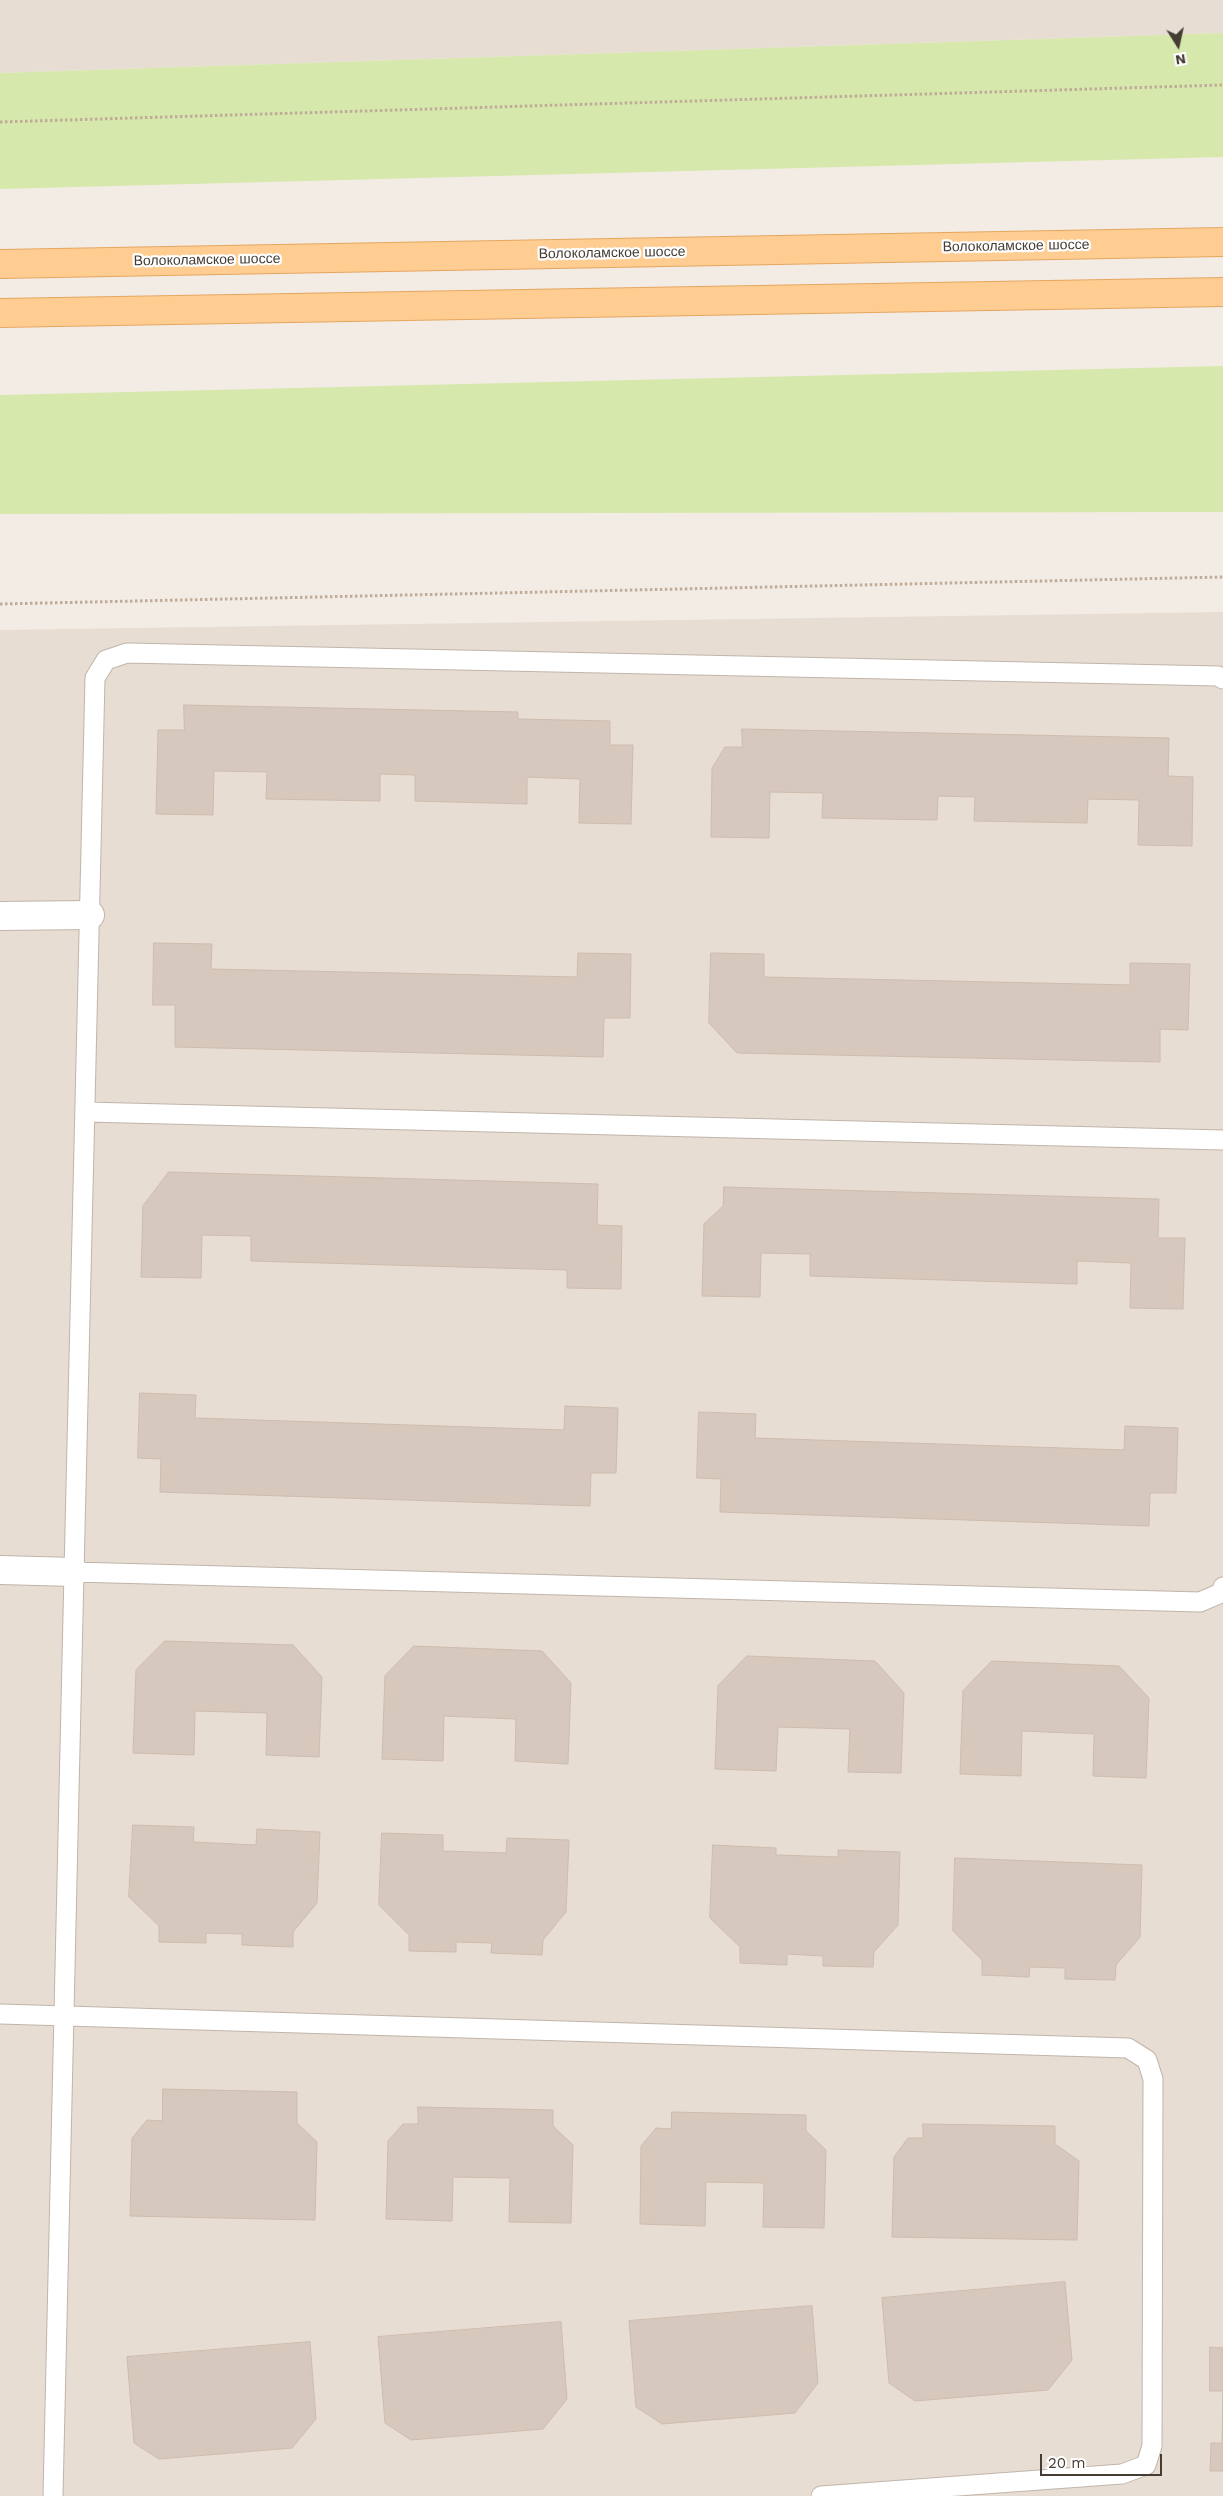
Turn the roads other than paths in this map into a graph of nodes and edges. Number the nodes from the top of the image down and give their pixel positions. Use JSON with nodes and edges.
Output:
{"nodes":[{"id":1,"x":1223,"y":242,"type":"edge"},
{"id":2,"x":0,"y":264,"type":"edge"},
{"id":3,"x":1223,"y":292,"type":"edge"},
{"id":4,"x":0,"y":313,"type":"edge"},
{"id":5,"x":1223,"y":679,"type":"edge"},
{"id":6,"x":90,"y":915,"type":"junction"},
{"id":7,"x":0,"y":916,"type":"edge"},
{"id":8,"x":85,"y":1112,"type":"junction"},
{"id":9,"x":1223,"y":1140,"type":"edge"},
{"id":10,"x":0,"y":1570,"type":"edge"},
{"id":11,"x":74,"y":1572,"type":"junction"},
{"id":12,"x":1223,"y":1587,"type":"edge"},
{"id":13,"x":0,"y":2014,"type":"edge"},
{"id":14,"x":64,"y":2016,"type":"junction"},
{"id":15,"x":53,"y":2496,"type":"edge"},
{"id":16,"x":821,"y":2496,"type":"edge"}],
"edges":[{"from":1,"to":2,"type":"main road","name":"Волоколамское шоссе"},
{"from":3,"to":4,"type":"main road"},
{"from":5,"to":6,"type":"lane"},
{"from":6,"to":7,"type":"street"},
{"from":6,"to":8,"type":"lane"},
{"from":8,"to":9,"type":"lane"},
{"from":8,"to":11,"type":"lane"},
{"from":10,"to":11,"type":"street"},
{"from":11,"to":12,"type":"lane"},
{"from":11,"to":14,"type":"lane"},
{"from":13,"to":14,"type":"lane"},
{"from":14,"to":15,"type":"lane"},
{"from":14,"to":16,"type":"lane"}]}
